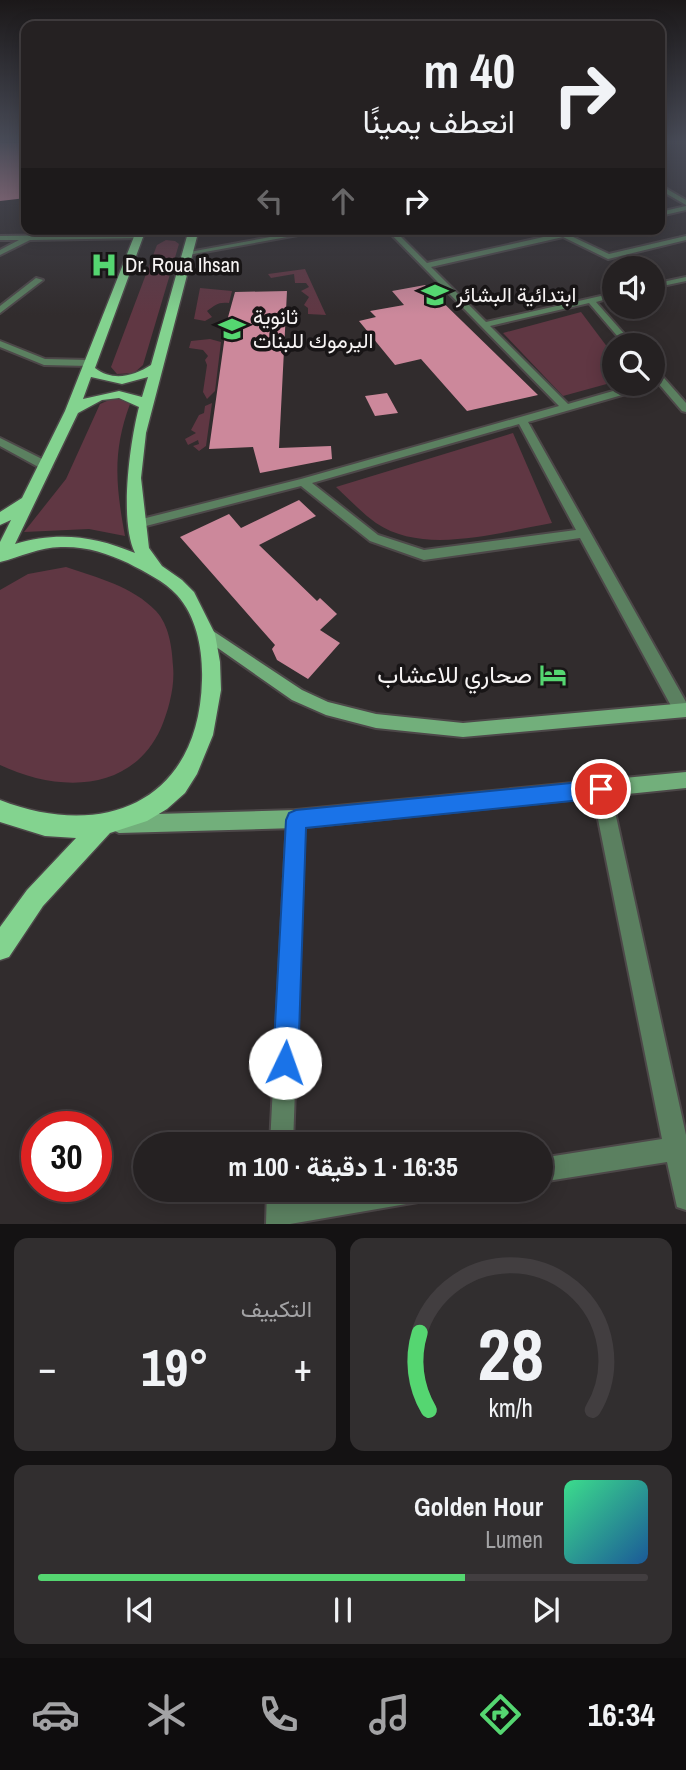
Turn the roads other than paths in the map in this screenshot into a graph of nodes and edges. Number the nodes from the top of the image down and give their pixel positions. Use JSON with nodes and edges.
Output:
{"nodes":[{"id":1,"x":686,"y":205,"type":"edge"},
{"id":2,"x":665,"y":212,"type":"edge"},
{"id":3,"x":103,"y":235,"type":"edge"},
{"id":4,"x":140,"y":235,"type":"edge"},
{"id":5,"x":192,"y":235,"type":"edge"},
{"id":6,"x":293,"y":235,"type":"edge"},
{"id":7,"x":395,"y":235,"type":"edge"},
{"id":8,"x":564,"y":235,"type":"joint"},
{"id":9,"x":0,"y":237,"type":"edge"},
{"id":10,"x":686,"y":238,"type":"edge"},
{"id":11,"x":27,"y":239,"type":"junction"},
{"id":12,"x":0,"y":253,"type":"edge"},
{"id":13,"x":188,"y":253,"type":"junction"},
{"id":14,"x":426,"y":266,"type":"junction"},
{"id":15,"x":39,"y":279,"type":"dead end"},
{"id":16,"x":686,"y":279,"type":"edge"},
{"id":17,"x":665,"y":283,"type":"edge"},
{"id":18,"x":602,"y":298,"type":"edge"},
{"id":19,"x":591,"y":301,"type":"junction"},
{"id":20,"x":0,"y":310,"type":"edge"},
{"id":21,"x":484,"y":326,"type":"junction"},
{"id":22,"x":619,"y":333,"type":"edge"},
{"id":23,"x":0,"y":344,"type":"edge"},
{"id":24,"x":89,"y":366,"type":"junction"},
{"id":25,"x":156,"y":368,"type":"junction"},
{"id":26,"x":665,"y":390,"type":"edge"},
{"id":27,"x":605,"y":396,"type":"edge"},
{"id":28,"x":146,"y":406,"type":"junction"},
{"id":29,"x":565,"y":407,"type":"junction"},
{"id":30,"x":686,"y":409,"type":"edge"},
{"id":31,"x":72,"y":411,"type":"junction"},
{"id":32,"x":521,"y":419,"type":"junction"},
{"id":33,"x":0,"y":442,"type":"edge"},
{"id":34,"x":46,"y":466,"type":"junction"},
{"id":35,"x":303,"y":482,"type":"junction"},
{"id":36,"x":32,"y":495,"type":"junction"},
{"id":37,"x":0,"y":520,"type":"edge"},
{"id":38,"x":138,"y":524,"type":"junction"},
{"id":39,"x":584,"y":533,"type":"junction"},
{"id":40,"x":0,"y":556,"type":"edge"},
{"id":41,"x":155,"y":569,"type":"junction"},
{"id":42,"x":207,"y":633,"type":"junction"},
{"id":43,"x":684,"y":710,"type":"edge"},
{"id":44,"x":686,"y":780,"type":"edge"},
{"id":45,"x":601,"y":789,"type":"junction"},
{"id":46,"x":0,"y":811,"type":"edge"},
{"id":47,"x":296,"y":820,"type":"junction"},
{"id":48,"x":103,"y":825,"type":"junction"},
{"id":49,"x":0,"y":948,"type":"edge"},
{"id":50,"x":282,"y":1132,"type":"edge"},
{"id":51,"x":681,"y":1148,"type":"edge"},
{"id":52,"x":553,"y":1168,"type":"edge"},
{"id":53,"x":686,"y":1198,"type":"edge"},
{"id":54,"x":330,"y":1202,"type":"edge"},
{"id":55,"x":279,"y":1209,"type":"edge"}],
"edges":[{"from":1,"to":2,"type":"street"},
{"from":3,"to":11,"type":"street"},
{"from":4,"to":24,"type":"main road"},
{"from":5,"to":13,"type":"main road"},
{"from":6,"to":13,"type":"street"},
{"from":7,"to":14,"type":"street"},
{"from":8,"to":10,"type":"street"},
{"from":8,"to":14,"type":"street"},
{"from":9,"to":11,"type":"street"},
{"from":11,"to":12,"type":"street"},
{"from":13,"to":25,"type":"main road"},
{"from":14,"to":21,"type":"street"},
{"from":15,"to":20,"type":"street"},
{"from":16,"to":17,"type":"street"},
{"from":18,"to":19,"type":"street"},
{"from":19,"to":21,"type":"street"},
{"from":19,"to":22,"type":"street"},
{"from":21,"to":29,"type":"street"},
{"from":23,"to":24,"type":"street"},
{"from":24,"to":25,"type":"main road"},
{"from":24,"to":31,"type":"main road"},
{"from":25,"to":28,"type":"main road"},
{"from":26,"to":30,"type":"street"},
{"from":27,"to":29,"type":"street"},
{"from":28,"to":31,"type":"main road"},
{"from":28,"to":38,"type":"main road"},
{"from":29,"to":32,"type":"street"},
{"from":31,"to":34,"type":"main road"},
{"from":32,"to":35,"type":"street"},
{"from":32,"to":39,"type":"street"},
{"from":33,"to":34,"type":"street"},
{"from":34,"to":36,"type":"main road"},
{"from":35,"to":38,"type":"street"},
{"from":35,"to":39,"type":"street"},
{"from":36,"to":37,"type":"main road"},
{"from":36,"to":40,"type":"main road"},
{"from":38,"to":41,"type":"main road"},
{"from":39,"to":43,"type":"street"},
{"from":40,"to":41,"type":"main road"},
{"from":41,"to":42,"type":"main road"},
{"from":42,"to":43,"type":"street"},
{"from":42,"to":48,"type":"main road"},
{"from":44,"to":45,"type":"street"},
{"from":45,"to":47,"type":"street"},
{"from":45,"to":51,"type":"street"},
{"from":46,"to":48,"type":"main road"},
{"from":47,"to":48,"type":"street"},
{"from":47,"to":50,"type":"street"},
{"from":48,"to":49,"type":"main road"},
{"from":51,"to":52,"type":"street"},
{"from":51,"to":53,"type":"street"},
{"from":54,"to":55,"type":"street"}]}
